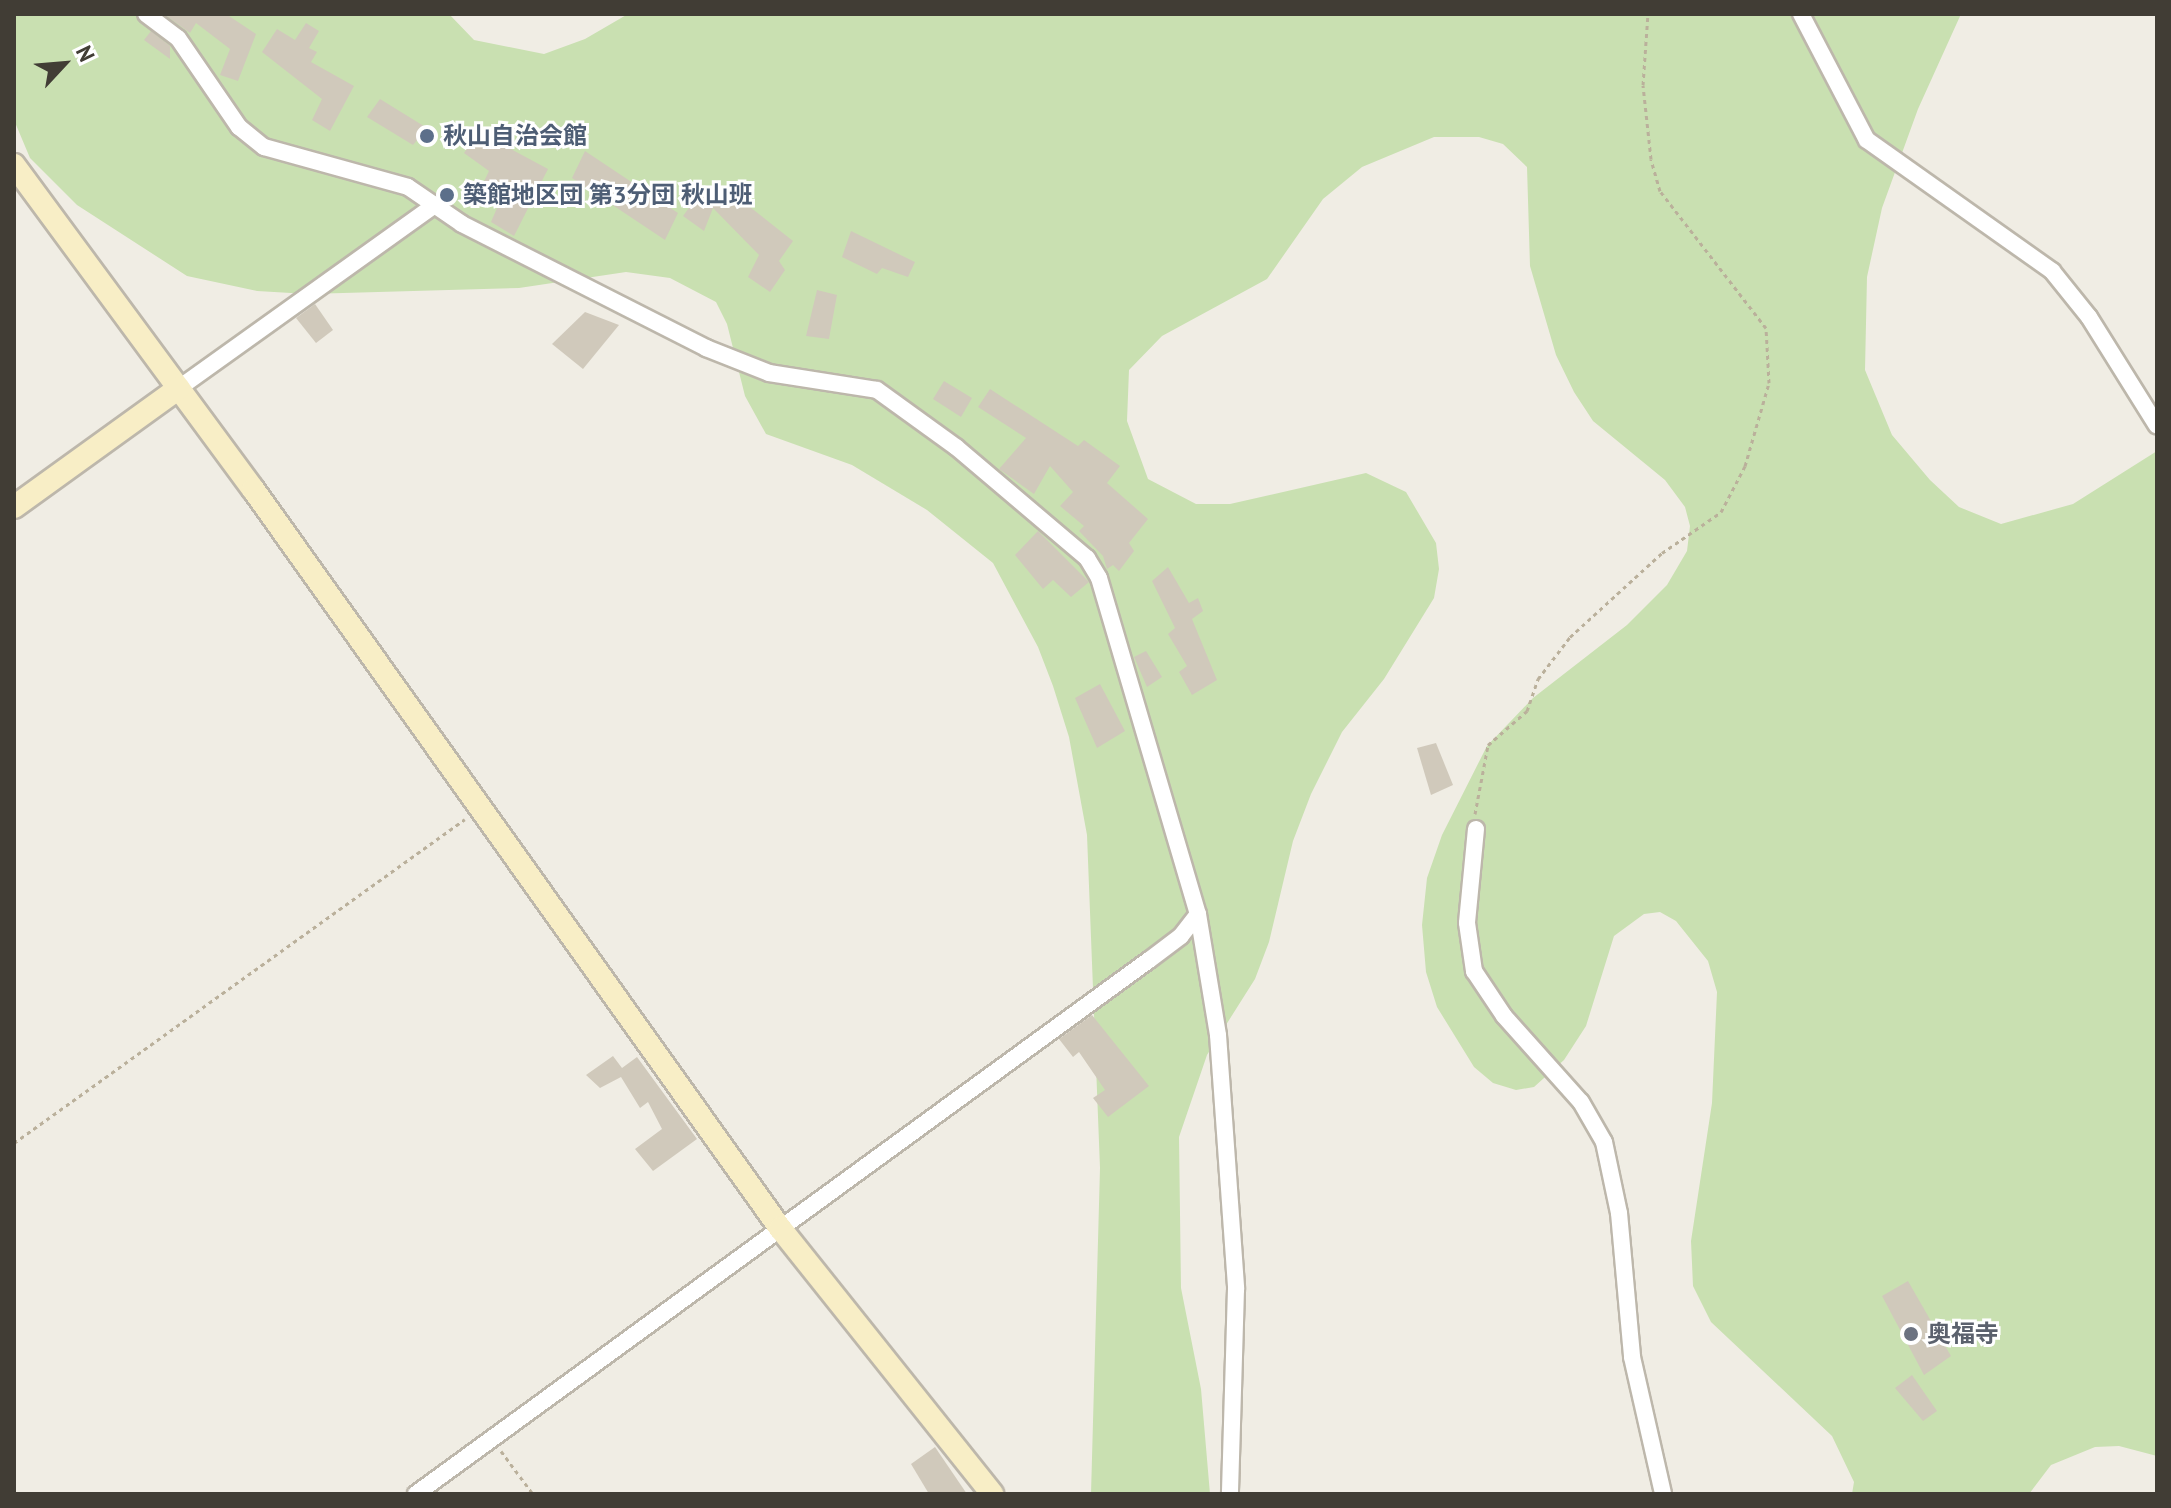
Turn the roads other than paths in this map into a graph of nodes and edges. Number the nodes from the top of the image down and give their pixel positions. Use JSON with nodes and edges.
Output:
{"nodes":[{"id":1,"x":146,"y":14,"type":"edge"},
{"id":2,"x":1801,"y":14,"type":"edge"},
{"id":3,"x":14,"y":165,"type":"edge"},
{"id":4,"x":435,"y":205,"type":"junction"},
{"id":5,"x":179,"y":388,"type":"junction"},
{"id":6,"x":2157,"y":426,"type":"edge"},
{"id":7,"x":14,"y":507,"type":"edge"},
{"id":8,"x":1476,"y":829,"type":"road end"},
{"id":9,"x":1198,"y":914,"type":"junction"},
{"id":10,"x":780,"y":1228,"type":"junction"},
{"id":11,"x":416,"y":1494,"type":"edge"},
{"id":12,"x":992,"y":1494,"type":"edge"},
{"id":13,"x":1230,"y":1494,"type":"edge"},
{"id":14,"x":1663,"y":1494,"type":"edge"}],
"edges":[{"from":1,"to":4,"type":"street"},
{"from":2,"to":6,"type":"street"},
{"from":3,"to":5,"type":"street"},
{"from":4,"to":5,"type":"street"},
{"from":4,"to":9,"type":"street"},
{"from":5,"to":7,"type":"street"},
{"from":5,"to":10,"type":"street"},
{"from":8,"to":14,"type":"street"},
{"from":9,"to":10,"type":"street"},
{"from":9,"to":13,"type":"street"},
{"from":10,"to":11,"type":"street"},
{"from":10,"to":12,"type":"street"}]}
